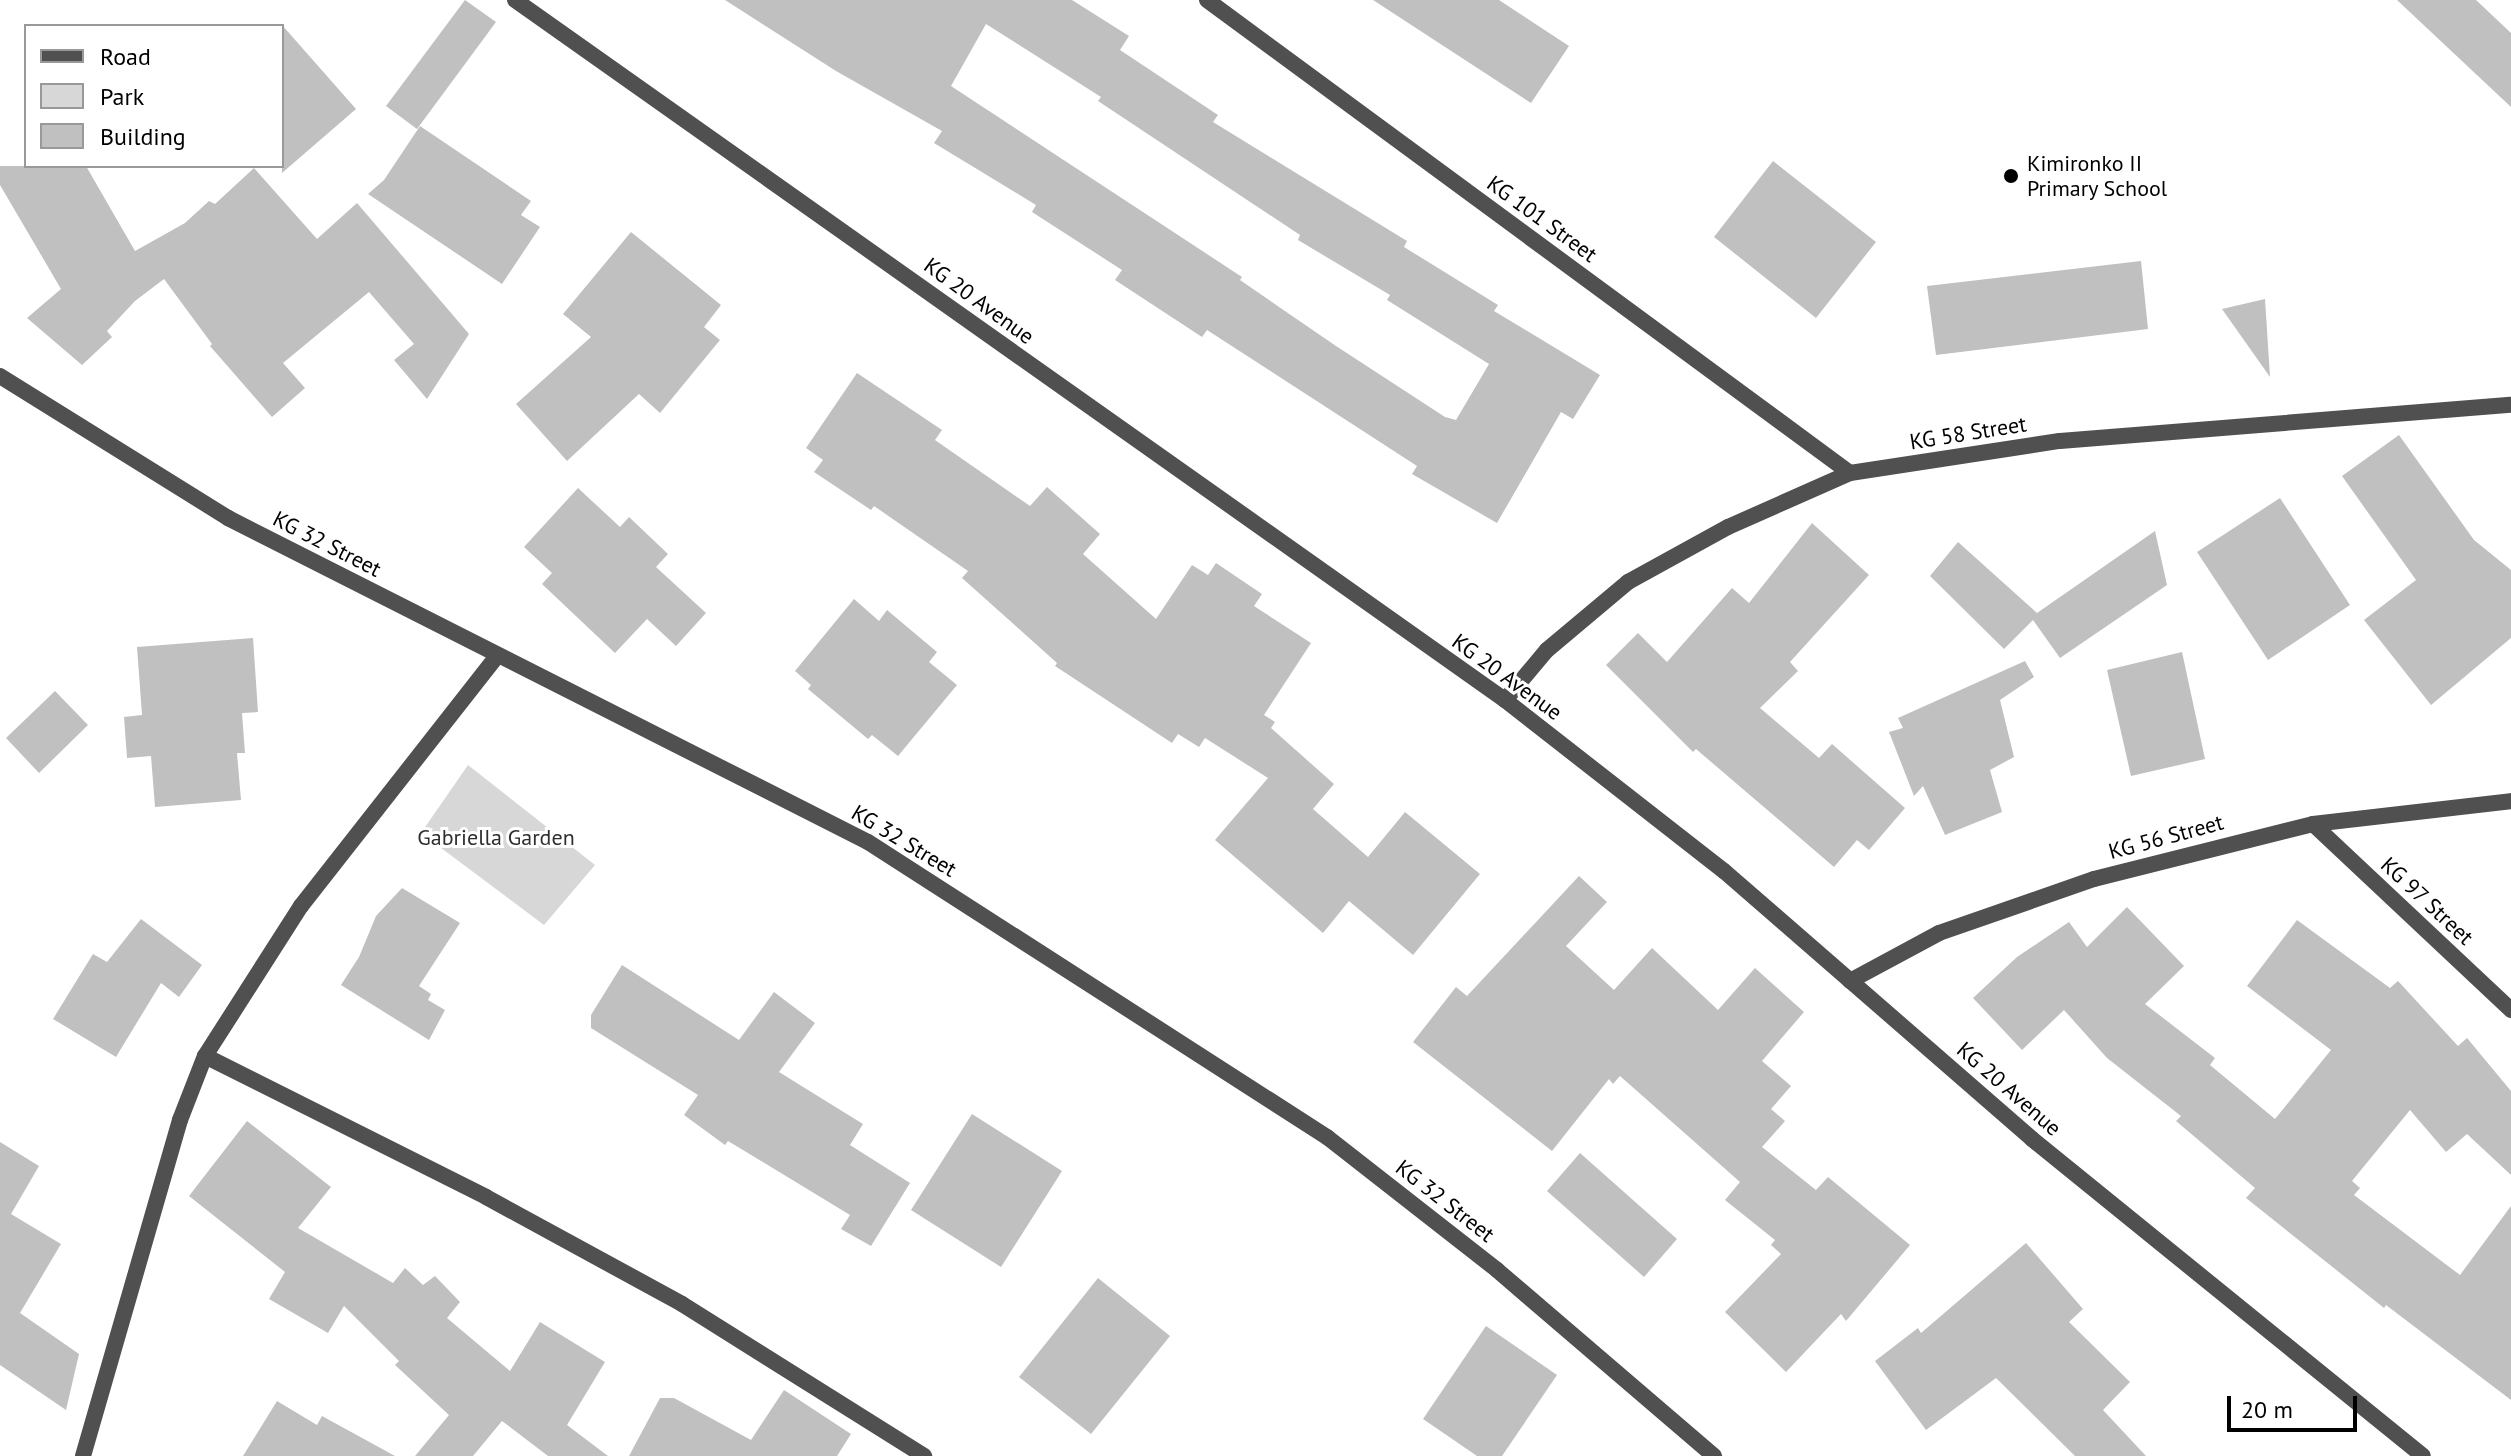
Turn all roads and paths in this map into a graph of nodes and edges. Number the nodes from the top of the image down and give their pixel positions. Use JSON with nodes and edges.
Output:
{"nodes":[{"id":1,"x":515,"y":0,"type":"edge"},
{"id":2,"x":1207,"y":0,"type":"edge"},
{"id":3,"x":0,"y":376,"type":"edge"},
{"id":4,"x":2511,"y":405,"type":"edge"},
{"id":5,"x":1850,"y":473,"type":"junction"},
{"id":6,"x":497,"y":656,"type":"junction"},
{"id":7,"x":1505,"y":700,"type":"junction"},
{"id":8,"x":2511,"y":801,"type":"edge"},
{"id":9,"x":2313,"y":824,"type":"junction"},
{"id":10,"x":1850,"y":981,"type":"junction"},
{"id":11,"x":2511,"y":1010,"type":"edge"},
{"id":12,"x":205,"y":1056,"type":"junction"},
{"id":13,"x":83,"y":1456,"type":"edge"},
{"id":14,"x":924,"y":1456,"type":"edge"},
{"id":15,"x":1714,"y":1456,"type":"edge"},
{"id":16,"x":2423,"y":1456,"type":"edge"}],
"edges":[{"from":1,"to":7,"type":"street","name":"KG 20 Avenue"},
{"from":2,"to":5,"type":"street","name":"KG 101 Street"},
{"from":3,"to":6,"type":"street","name":"KG 32 Street"},
{"from":4,"to":5,"type":"street","name":"KG 58 Street"},
{"from":5,"to":7,"type":"street","name":"KG 58 Street"},
{"from":6,"to":12,"type":"street"},
{"from":6,"to":15,"type":"street","name":"KG 32 Street"},
{"from":7,"to":10,"type":"street","name":"KG 20 Avenue"},
{"from":8,"to":9,"type":"street","name":"KG 56 Street"},
{"from":9,"to":10,"type":"street","name":"KG 56 Street"},
{"from":9,"to":11,"type":"street","name":"KG 97 Street"},
{"from":10,"to":16,"type":"street","name":"KG 20 Avenue"},
{"from":12,"to":13,"type":"street"},
{"from":12,"to":14,"type":"street"}]}
